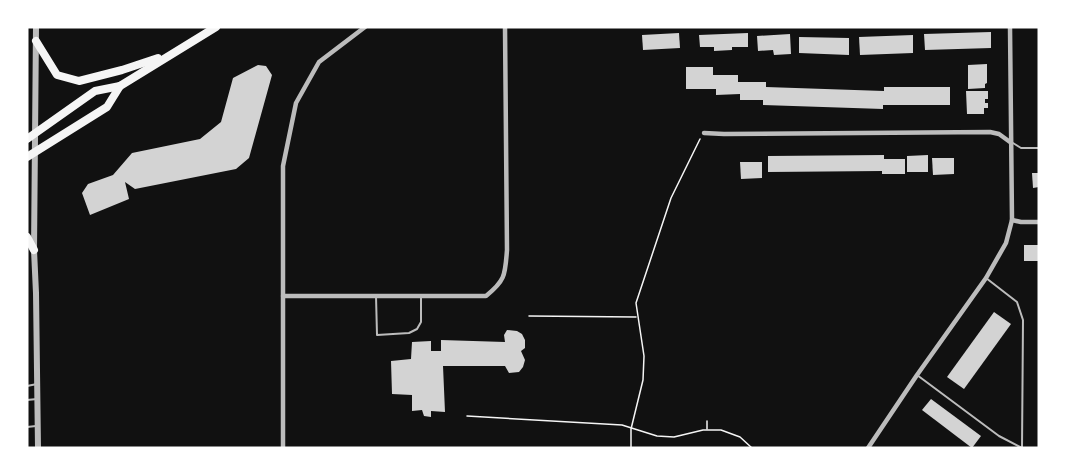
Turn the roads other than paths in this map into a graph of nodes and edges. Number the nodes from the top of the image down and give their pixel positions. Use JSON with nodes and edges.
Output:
{"nodes":[{"id":1,"x":36,"y":27,"type":"edge"},
{"id":2,"x":216,"y":27,"type":"edge"},
{"id":3,"x":365,"y":27,"type":"edge"},
{"id":4,"x":506,"y":27,"type":"edge"},
{"id":5,"x":1010,"y":27,"type":"edge"},
{"id":6,"x":36,"y":41,"type":"junction"},
{"id":7,"x":173,"y":52,"type":"junction"},
{"id":8,"x":120,"y":86,"type":"junction"},
{"id":9,"x":704,"y":133,"type":"road end"},
{"id":10,"x":31,"y":136,"type":"edge"},
{"id":11,"x":1010,"y":142,"type":"junction"},
{"id":12,"x":1039,"y":148,"type":"edge"},
{"id":13,"x":30,"y":154,"type":"edge"},
{"id":14,"x":1012,"y":220,"type":"junction"},
{"id":15,"x":1039,"y":222,"type":"edge"},
{"id":16,"x":27,"y":237,"type":"edge"},
{"id":17,"x":34,"y":250,"type":"junction"},
{"id":18,"x":986,"y":278,"type":"junction"},
{"id":19,"x":283,"y":296,"type":"junction"},
{"id":20,"x":376,"y":296,"type":"junction"},
{"id":21,"x":421,"y":296,"type":"junction"},
{"id":22,"x":917,"y":375,"type":"junction"},
{"id":23,"x":37,"y":384,"type":"junction"},
{"id":24,"x":27,"y":386,"type":"edge"},
{"id":25,"x":37,"y":399,"type":"junction"},
{"id":26,"x":27,"y":400,"type":"edge"},
{"id":27,"x":38,"y":426,"type":"junction"},
{"id":28,"x":27,"y":427,"type":"edge"},
{"id":29,"x":38,"y":448,"type":"edge"},
{"id":30,"x":283,"y":448,"type":"edge"},
{"id":31,"x":868,"y":448,"type":"edge"}],
"edges":[{"from":1,"to":6,"type":"street"},
{"from":2,"to":7,"type":"main road"},
{"from":3,"to":19,"type":"street"},
{"from":4,"to":21,"type":"street"},
{"from":5,"to":11,"type":"street"},
{"from":6,"to":7,"type":"main road"},
{"from":6,"to":10,"type":"street"},
{"from":7,"to":8,"type":"main road"},
{"from":8,"to":10,"type":"main road"},
{"from":8,"to":13,"type":"main road"},
{"from":9,"to":11,"type":"street"},
{"from":10,"to":13,"type":"street"},
{"from":11,"to":12,"type":"lane"},
{"from":11,"to":14,"type":"street"},
{"from":13,"to":17,"type":"street"},
{"from":14,"to":15,"type":"street"},
{"from":14,"to":18,"type":"street"},
{"from":16,"to":17,"type":"main road"},
{"from":17,"to":23,"type":"street"},
{"from":18,"to":22,"type":"street"},
{"from":18,"to":22,"type":"lane"},
{"from":19,"to":20,"type":"street"},
{"from":19,"to":30,"type":"street"},
{"from":20,"to":21,"type":"street"},
{"from":20,"to":21,"type":"lane"},
{"from":22,"to":31,"type":"street"},
{"from":23,"to":24,"type":"lane"},
{"from":23,"to":25,"type":"street"},
{"from":25,"to":26,"type":"lane"},
{"from":25,"to":27,"type":"street"},
{"from":27,"to":28,"type":"lane"},
{"from":27,"to":29,"type":"street"}]}
